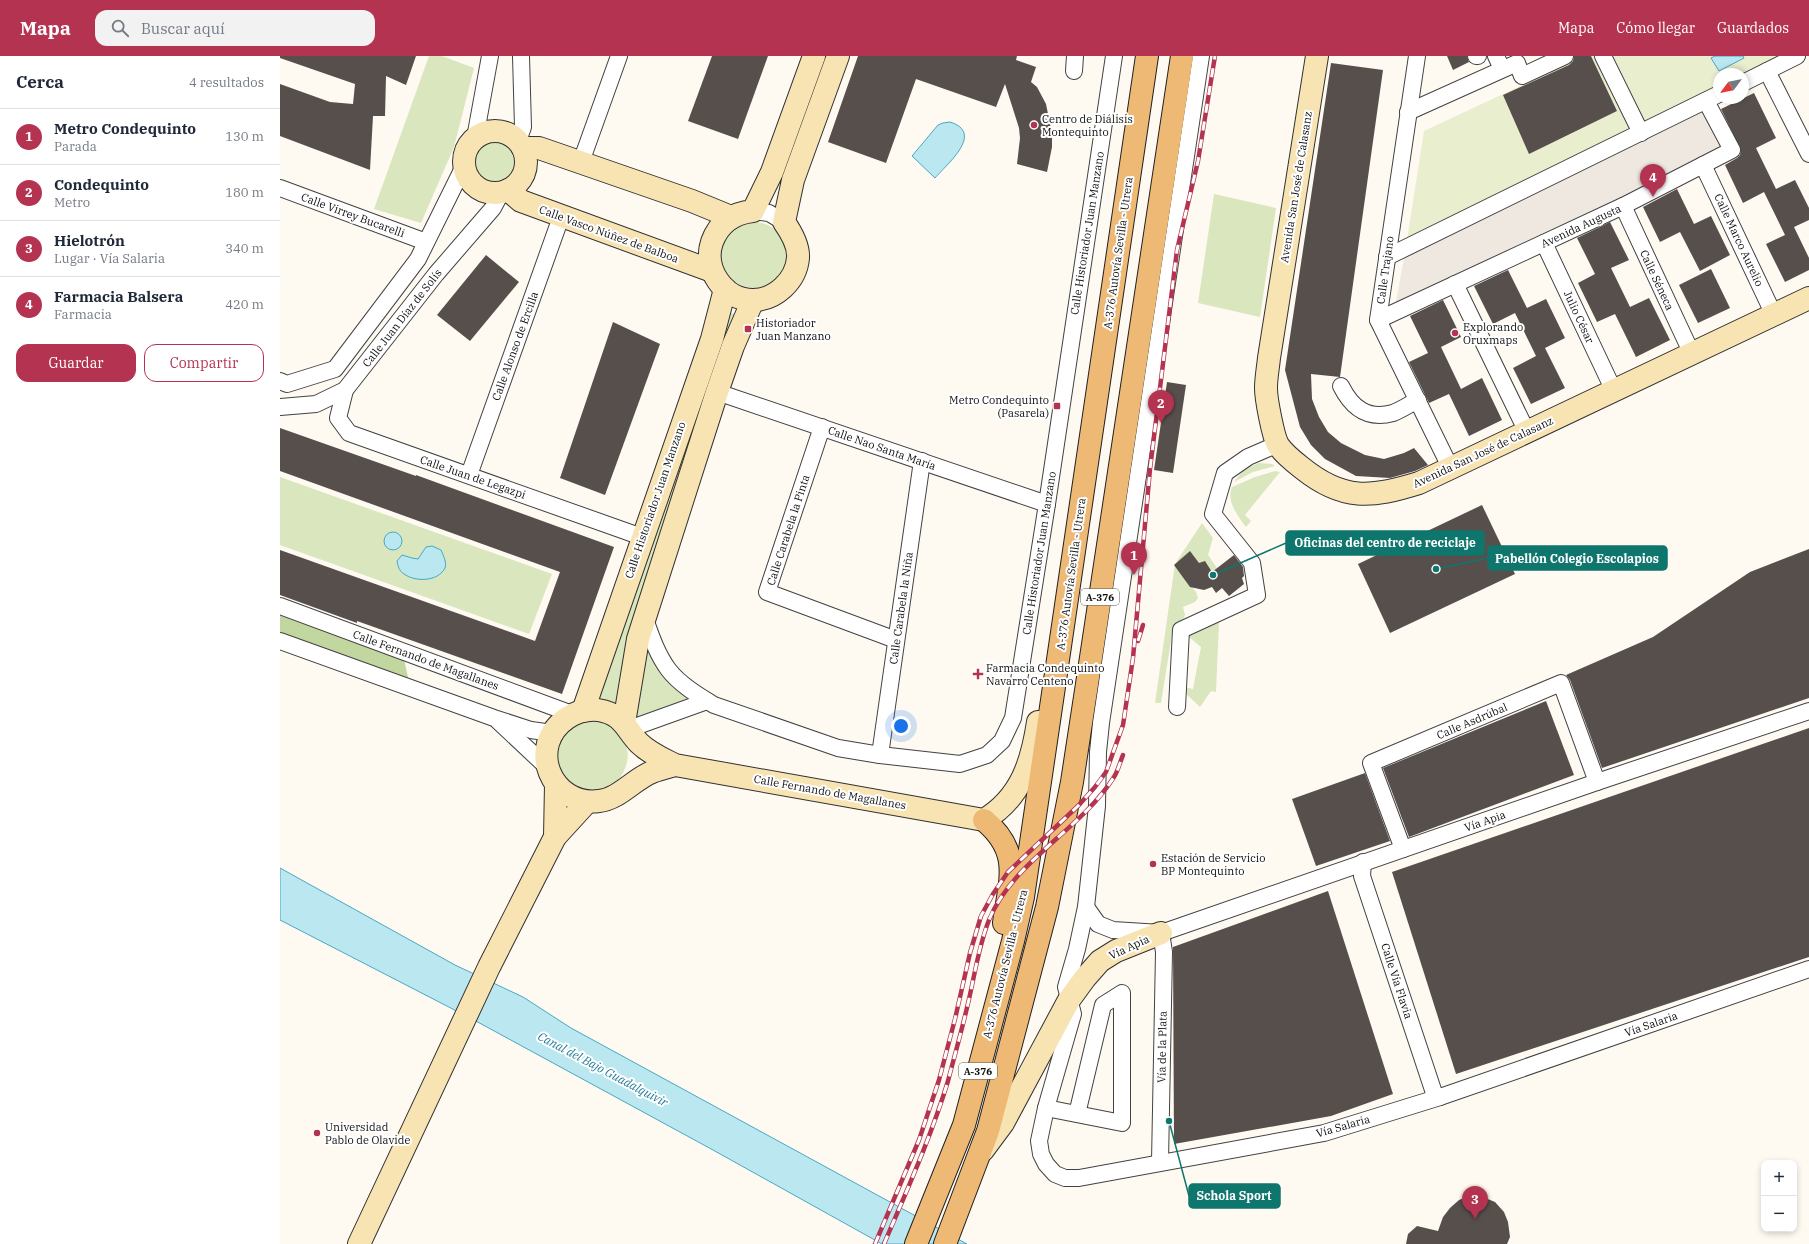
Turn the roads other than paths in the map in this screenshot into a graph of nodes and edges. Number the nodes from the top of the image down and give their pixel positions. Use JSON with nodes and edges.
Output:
{"nodes":[{"id":1,"x":490,"y":56,"type":"edge"},
{"id":2,"x":521,"y":56,"type":"edge"},
{"id":3,"x":620,"y":56,"type":"edge"},
{"id":4,"x":814,"y":56,"type":"edge"},
{"id":5,"x":838,"y":56,"type":"edge"},
{"id":6,"x":1114,"y":56,"type":"edge"},
{"id":7,"x":1147,"y":56,"type":"edge"},
{"id":8,"x":1182,"y":56,"type":"edge"},
{"id":9,"x":1201,"y":56,"type":"edge"},
{"id":10,"x":1317,"y":56,"type":"edge"},
{"id":11,"x":1416,"y":56,"type":"edge"},
{"id":12,"x":1565,"y":56,"type":"edge"},
{"id":13,"x":1603,"y":56,"type":"edge"},
{"id":14,"x":1797,"y":56,"type":"edge"},
{"id":15,"x":1499,"y":63,"type":"edge"},
{"id":16,"x":1767,"y":71,"type":"junction"},
{"id":17,"x":1749,"y":80,"type":"edge"},
{"id":18,"x":1712,"y":98,"type":"edge"},
{"id":19,"x":1408,"y":112,"type":"junction"},
{"id":20,"x":1640,"y":133,"type":"junction"},
{"id":21,"x":475,"y":138,"type":"junction"},
{"id":22,"x":521,"y":145,"type":"junction"},
{"id":23,"x":1809,"y":154,"type":"edge"},
{"id":24,"x":581,"y":162,"type":"junction"},
{"id":25,"x":1703,"y":165,"type":"junction"},
{"id":26,"x":464,"y":166,"type":"junction"},
{"id":27,"x":280,"y":188,"type":"edge"},
{"id":28,"x":505,"y":192,"type":"junction"},
{"id":29,"x":1623,"y":206,"type":"junction"},
{"id":30,"x":753,"y":211,"type":"junction"},
{"id":31,"x":561,"y":217,"type":"junction"},
{"id":32,"x":731,"y":217,"type":"junction"},
{"id":33,"x":784,"y":222,"type":"junction"},
{"id":34,"x":426,"y":242,"type":"junction"},
{"id":35,"x":1544,"y":243,"type":"junction"},
{"id":36,"x":1387,"y":257,"type":"junction"},
{"id":37,"x":712,"y":271,"type":"junction"},
{"id":38,"x":1456,"y":284,"type":"junction"},
{"id":39,"x":724,"y":289,"type":"junction"},
{"id":40,"x":1809,"y":298,"type":"edge"},
{"id":41,"x":753,"y":300,"type":"junction"},
{"id":42,"x":1774,"y":315,"type":"junction"},
{"id":43,"x":1378,"y":320,"type":"junction"},
{"id":44,"x":1692,"y":354,"type":"junction"},
{"id":45,"x":280,"y":381,"type":"edge"},
{"id":46,"x":1341,"y":386,"type":"dead end"},
{"id":47,"x":345,"y":390,"type":"junction"},
{"id":48,"x":1614,"y":391,"type":"junction"},
{"id":49,"x":717,"y":392,"type":"junction"},
{"id":50,"x":1418,"y":400,"type":"junction"},
{"id":51,"x":280,"y":407,"type":"edge"},
{"id":52,"x":822,"y":427,"type":"junction"},
{"id":53,"x":1527,"y":432,"type":"junction"},
{"id":54,"x":1278,"y":444,"type":"junction"},
{"id":55,"x":922,"y":461,"type":"junction"},
{"id":56,"x":1452,"y":469,"type":"junction"},
{"id":57,"x":469,"y":475,"type":"junction"},
{"id":58,"x":1048,"y":504,"type":"junction"},
{"id":59,"x":642,"y":536,"type":"junction"},
{"id":60,"x":280,"y":606,"type":"edge"},
{"id":61,"x":644,"y":619,"type":"junction"},
{"id":62,"x":1064,"y":627,"type":"junction"},
{"id":63,"x":280,"y":640,"type":"edge"},
{"id":64,"x":896,"y":640,"type":"junction"},
{"id":65,"x":707,"y":701,"type":"junction"},
{"id":66,"x":1177,"y":707,"type":"dead end"},
{"id":67,"x":1809,"y":711,"type":"edge"},
{"id":68,"x":578,"y":712,"type":"junction"},
{"id":69,"x":494,"y":718,"type":"junction"},
{"id":70,"x":629,"y":729,"type":"junction"},
{"id":71,"x":552,"y":733,"type":"junction"},
{"id":72,"x":880,"y":755,"type":"junction"},
{"id":73,"x":675,"y":765,"type":"junction"},
{"id":74,"x":552,"y":776,"type":"junction"},
{"id":75,"x":1597,"y":782,"type":"junction"},
{"id":76,"x":625,"y":788,"type":"junction"},
{"id":77,"x":587,"y":802,"type":"junction"},
{"id":78,"x":984,"y":820,"type":"junction"},
{"id":79,"x":555,"y":837,"type":"junction"},
{"id":80,"x":1403,"y":849,"type":"junction"},
{"id":81,"x":1363,"y":862,"type":"junction"},
{"id":82,"x":1086,"y":907,"type":"junction"},
{"id":83,"x":1161,"y":933,"type":"junction"},
{"id":84,"x":1809,"y":968,"type":"edge"},
{"id":85,"x":1068,"y":994,"type":"junction"},
{"id":86,"x":992,"y":1018,"type":"junction"},
{"id":87,"x":1440,"y":1097,"type":"junction"},
{"id":88,"x":1046,"y":1108,"type":"junction"},
{"id":89,"x":1077,"y":1114,"type":"junction"},
{"id":90,"x":981,"y":1153,"type":"junction"},
{"id":91,"x":1160,"y":1162,"type":"junction"},
{"id":92,"x":948,"y":1237,"type":"edge"},
{"id":93,"x":359,"y":1244,"type":"edge"},
{"id":94,"x":916,"y":1244,"type":"edge"}],
"edges":[{"from":1,"to":21,"type":"street"},
{"from":2,"to":22,"type":"street"},
{"from":3,"to":24,"type":"street"},
{"from":4,"to":30,"type":"street"},
{"from":5,"to":33,"type":"street"},
{"from":6,"to":58,"type":"street","name":"Calle Historiador Juan Manzano"},
{"from":7,"to":62,"type":"main road","name":"A-376 Autovía Sevilla - Utrera","number":"A-376"},
{"from":8,"to":90,"type":"main road","number":"A-376"},
{"from":9,"to":82,"type":"street"},
{"from":10,"to":54,"type":"street","name":"Avenida San José de Calasanz"},
{"from":11,"to":19,"type":"street","name":"Calle Trajano"},
{"from":12,"to":15,"type":"street"},
{"from":13,"to":20,"type":"street"},
{"from":14,"to":16,"type":"street"},
{"from":15,"to":19,"type":"street"},
{"from":16,"to":17,"type":"street"},
{"from":16,"to":23,"type":"street"},
{"from":18,"to":20,"type":"street","name":"Avenida Augusta"},
{"from":18,"to":25,"type":"street","name":"Avenida Augusta"},
{"from":19,"to":36,"type":"street","name":"Calle Trajano"},
{"from":20,"to":36,"type":"street","name":"Avenida Augusta"},
{"from":21,"to":22,"type":"street"},
{"from":21,"to":26,"type":"street"},
{"from":22,"to":24,"type":"street"},
{"from":22,"to":28,"type":"street"},
{"from":24,"to":32,"type":"street"},
{"from":25,"to":29,"type":"street","name":"Avenida Augusta"},
{"from":25,"to":42,"type":"street","name":"Calle Marco Aurelio"},
{"from":26,"to":28,"type":"street","name":"Calle Vasco Núñez de Balboa"},
{"from":26,"to":34,"type":"street","name":"Calle Juan Díaz de Solís"},
{"from":27,"to":34,"type":"street","name":"Calle Virrey Bucarelli"},
{"from":28,"to":31,"type":"street","name":"Calle Vasco Núñez de Balboa"},
{"from":28,"to":47,"type":"street","name":"Calle Juan Díaz de Solís"},
{"from":29,"to":35,"type":"street","name":"Avenida Augusta"},
{"from":29,"to":44,"type":"street","name":"Calle Séneca"},
{"from":30,"to":32,"type":"street"},
{"from":30,"to":33,"type":"street"},
{"from":31,"to":37,"type":"street","name":"Calle Vasco Núñez de Balboa"},
{"from":31,"to":57,"type":"street","name":"Calle Alonso de Ercilla"},
{"from":32,"to":37,"type":"street"},
{"from":33,"to":41,"type":"street"},
{"from":34,"to":45,"type":"street","name":"Calle Juan Díaz de Solís"},
{"from":35,"to":38,"type":"street","name":"Avenida Augusta"},
{"from":35,"to":48,"type":"street","name":"Julio César"},
{"from":36,"to":43,"type":"street","name":"Calle Trajano"},
{"from":37,"to":39,"type":"street"},
{"from":38,"to":43,"type":"street","name":"Avenida Augusta"},
{"from":38,"to":53,"type":"street"},
{"from":39,"to":41,"type":"street"},
{"from":39,"to":59,"type":"street","name":"Calle Historiador Juan Manzano"},
{"from":40,"to":42,"type":"street","name":"Avenida San José de Calasanz"},
{"from":41,"to":49,"type":"street"},
{"from":42,"to":44,"type":"street","name":"Avenida San José de Calasanz"},
{"from":43,"to":50,"type":"street","name":"Calle Trajano"},
{"from":44,"to":48,"type":"street","name":"Avenida San José de Calasanz"},
{"from":46,"to":50,"type":"street"},
{"from":47,"to":51,"type":"street","name":"Calle Juan Díaz de Solís"},
{"from":47,"to":57,"type":"street","name":"Calle Juan de Legazpi"},
{"from":48,"to":53,"type":"street","name":"Avenida San José de Calasanz"},
{"from":49,"to":52,"type":"street","name":"Calle Nao Santa María"},
{"from":49,"to":61,"type":"street"},
{"from":50,"to":56,"type":"street","name":"Calle Trajano"},
{"from":52,"to":55,"type":"street","name":"Calle Nao Santa María"},
{"from":52,"to":64,"type":"street","name":"Calle Carabela la Pinta"},
{"from":53,"to":56,"type":"street","name":"Avenida San José de Calasanz"},
{"from":54,"to":56,"type":"street","name":"Avenida San José de Calasanz"},
{"from":54,"to":66,"type":"street"},
{"from":55,"to":58,"type":"street","name":"Calle Nao Santa María"},
{"from":55,"to":64,"type":"street","name":"Calle Carabela la Niña"},
{"from":57,"to":59,"type":"street","name":"Calle Juan de Legazpi"},
{"from":58,"to":72,"type":"street","name":"Calle Historiador Juan Manzano"},
{"from":59,"to":68,"type":"street","name":"Calle Historiador Juan Manzano"},
{"from":60,"to":68,"type":"street","name":"Calle Fernando de Magallanes"},
{"from":61,"to":65,"type":"street","name":"Calle Historiador Juan Manzano"},
{"from":61,"to":70,"type":"street"},
{"from":62,"to":78,"type":"street"},
{"from":62,"to":86,"type":"main road","name":"A-376 Autovía Sevilla - Utrera","number":"A-376"},
{"from":63,"to":69,"type":"street"},
{"from":64,"to":72,"type":"street","name":"Calle Carabela la Niña"},
{"from":65,"to":70,"type":"street"},
{"from":65,"to":72,"type":"street","name":"Calle Historiador Juan Manzano"},
{"from":67,"to":75,"type":"street","name":"Vía Apia"},
{"from":68,"to":70,"type":"street"},
{"from":68,"to":71,"type":"street"},
{"from":69,"to":71,"type":"street"},
{"from":69,"to":74,"type":"street"},
{"from":70,"to":73,"type":"street"},
{"from":70,"to":76,"type":"street"},
{"from":71,"to":74,"type":"street"},
{"from":73,"to":76,"type":"street"},
{"from":73,"to":78,"type":"street","name":"Calle Fernando de Magallanes"},
{"from":74,"to":77,"type":"street"},
{"from":74,"to":79,"type":"street"},
{"from":75,"to":80,"type":"street","name":"Vía Apia"},
{"from":75,"to":80,"type":"street","name":"Calle Asdrúbal"},
{"from":76,"to":77,"type":"street"},
{"from":77,"to":79,"type":"street"},
{"from":78,"to":86,"type":"main road"},
{"from":79,"to":93,"type":"street"},
{"from":80,"to":81,"type":"street","name":"Vía Apia"},
{"from":81,"to":83,"type":"street","name":"Vía Apia"},
{"from":81,"to":87,"type":"street","name":"Calle Vía Flavia"},
{"from":82,"to":83,"type":"street","name":"Vía Apia"},
{"from":82,"to":85,"type":"street"},
{"from":83,"to":85,"type":"street","name":"Vía Apia"},
{"from":83,"to":91,"type":"street","name":"Vía de la Plata"},
{"from":84,"to":87,"type":"street","name":"Vía Salaria"},
{"from":85,"to":88,"type":"street","name":"Vía Salaria"},
{"from":85,"to":90,"type":"street","name":"Vía Apia"},
{"from":86,"to":94,"type":"main road","name":"A-376 Autovía Sevilla - Utrera","number":"A-376"},
{"from":87,"to":91,"type":"street","name":"Vía Salaria"},
{"from":88,"to":89,"type":"street"},
{"from":88,"to":91,"type":"street","name":"Vía Salaria"},
{"from":89,"to":89,"type":"street"},
{"from":90,"to":92,"type":"main road","number":"A-376"}]}
